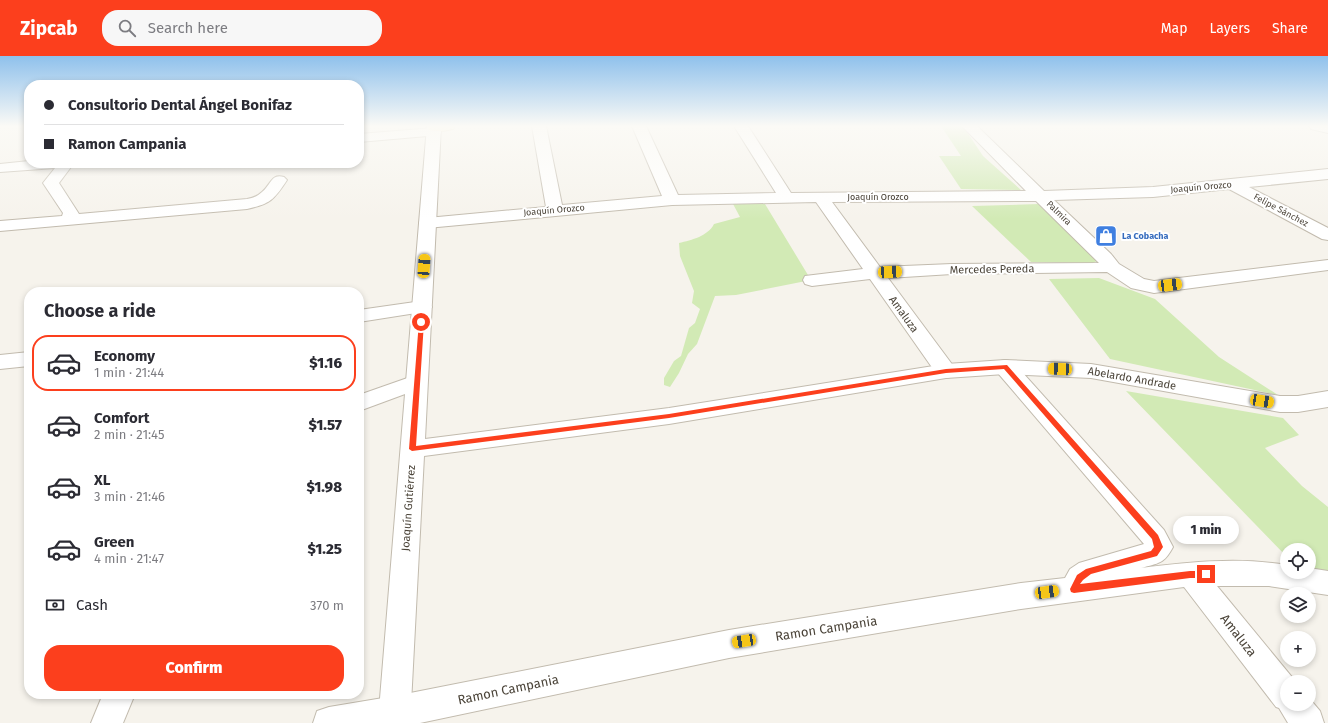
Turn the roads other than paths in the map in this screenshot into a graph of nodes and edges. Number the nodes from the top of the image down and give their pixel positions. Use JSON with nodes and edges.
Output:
{"nodes":[{"id":1,"x":434,"y":157,"type":"edge"},
{"id":2,"x":546,"y":157,"type":"edge"},
{"id":3,"x":653,"y":157,"type":"edge"},
{"id":4,"x":761,"y":157,"type":"edge"},
{"id":5,"x":999,"y":157,"type":"edge"},
{"id":6,"x":24,"y":166,"type":"edge"},
{"id":7,"x":0,"y":168,"type":"edge"},
{"id":8,"x":63,"y":168,"type":"edge"},
{"id":9,"x":1328,"y":174,"type":"edge"},
{"id":10,"x":279,"y":180,"type":"dead end"},
{"id":11,"x":1234,"y":185,"type":"junction"},
{"id":12,"x":1042,"y":196,"type":"junction"},
{"id":13,"x":786,"y":197,"type":"junction"},
{"id":14,"x":820,"y":197,"type":"junction"},
{"id":15,"x":672,"y":200,"type":"junction"},
{"id":16,"x":555,"y":210,"type":"junction"},
{"id":17,"x":68,"y":221,"type":"junction"},
{"id":18,"x":427,"y":222,"type":"junction"},
{"id":19,"x":0,"y":226,"type":"edge"},
{"id":20,"x":1328,"y":235,"type":"edge"},
{"id":21,"x":1328,"y":265,"type":"edge"},
{"id":22,"x":1109,"y":266,"type":"junction"},
{"id":23,"x":874,"y":273,"type":"junction"},
{"id":24,"x":812,"y":280,"type":"dead end"},
{"id":25,"x":422,"y":308,"type":"junction"},
{"id":26,"x":364,"y":315,"type":"edge"},
{"id":27,"x":24,"y":359,"type":"edge"},
{"id":28,"x":0,"y":362,"type":"edge"},
{"id":29,"x":1005,"y":367,"type":"junction"},
{"id":30,"x":946,"y":371,"type":"junction"},
{"id":31,"x":416,"y":382,"type":"junction"},
{"id":32,"x":1328,"y":399,"type":"edge"},
{"id":33,"x":364,"y":401,"type":"edge"},
{"id":34,"x":412,"y":449,"type":"junction"},
{"id":35,"x":1190,"y":574,"type":"junction"},
{"id":36,"x":1328,"y":582,"type":"edge"},
{"id":37,"x":1074,"y":589,"type":"junction"},
{"id":38,"x":1280,"y":687,"type":"edge"},
{"id":39,"x":117,"y":699,"type":"edge"},
{"id":40,"x":1299,"y":711,"type":"edge"},
{"id":41,"x":394,"y":717,"type":"edge"},
{"id":42,"x":107,"y":723,"type":"edge"},
{"id":43,"x":329,"y":723,"type":"edge"},
{"id":44,"x":1308,"y":723,"type":"edge"}],
"edges":[{"from":1,"to":18,"type":"street","name":"Joaquín Gutiérrez"},
{"from":2,"to":16,"type":"street"},
{"from":3,"to":15,"type":"street"},
{"from":4,"to":13,"type":"street"},
{"from":5,"to":12,"type":"street","name":"Palmira"},
{"from":6,"to":7,"type":"street"},
{"from":8,"to":17,"type":"street"},
{"from":9,"to":11,"type":"street","name":"Joaquín Orozco"},
{"from":10,"to":17,"type":"street"},
{"from":11,"to":12,"type":"street","name":"Joaquín Orozco"},
{"from":11,"to":20,"type":"street","name":"Felipe Sánchez"},
{"from":12,"to":14,"type":"street","name":"Joaquín Orozco"},
{"from":12,"to":22,"type":"street","name":"Palmira"},
{"from":13,"to":14,"type":"street","name":"Joaquín Orozco"},
{"from":13,"to":15,"type":"street","name":"Joaquín Orozco"},
{"from":14,"to":23,"type":"street","name":"Amaluza"},
{"from":15,"to":16,"type":"street","name":"Joaquín Orozco"},
{"from":16,"to":18,"type":"street","name":"Joaquín Orozco"},
{"from":17,"to":19,"type":"street"},
{"from":18,"to":25,"type":"street","name":"Joaquín Gutiérrez"},
{"from":21,"to":22,"type":"street","name":"Palmira"},
{"from":22,"to":23,"type":"street","name":"Mercedes Pereda"},
{"from":23,"to":24,"type":"street","name":"Mercedes Pereda"},
{"from":23,"to":30,"type":"street","name":"Amaluza"},
{"from":25,"to":26,"type":"street"},
{"from":25,"to":31,"type":"street","name":"Joaquín Gutiérrez"},
{"from":27,"to":28,"type":"street"},
{"from":29,"to":30,"type":"street","name":"Abelardo Andrade"},
{"from":29,"to":32,"type":"street","name":"Abelardo Andrade"},
{"from":29,"to":37,"type":"street"},
{"from":30,"to":34,"type":"street","name":"Abelardo Andrade"},
{"from":31,"to":33,"type":"street"},
{"from":31,"to":34,"type":"street","name":"Joaquín Gutiérrez"},
{"from":34,"to":41,"type":"street","name":"Joaquín Gutiérrez"},
{"from":35,"to":36,"type":"street","name":"Ramon Campania"},
{"from":35,"to":37,"type":"street","name":"Ramon Campania"},
{"from":35,"to":38,"type":"street","name":"Amaluza"},
{"from":37,"to":41,"type":"street","name":"Ramon Campania"},
{"from":39,"to":42,"type":"street"},
{"from":40,"to":44,"type":"street"},
{"from":41,"to":43,"type":"street","name":"Ramon Campania"}]}
